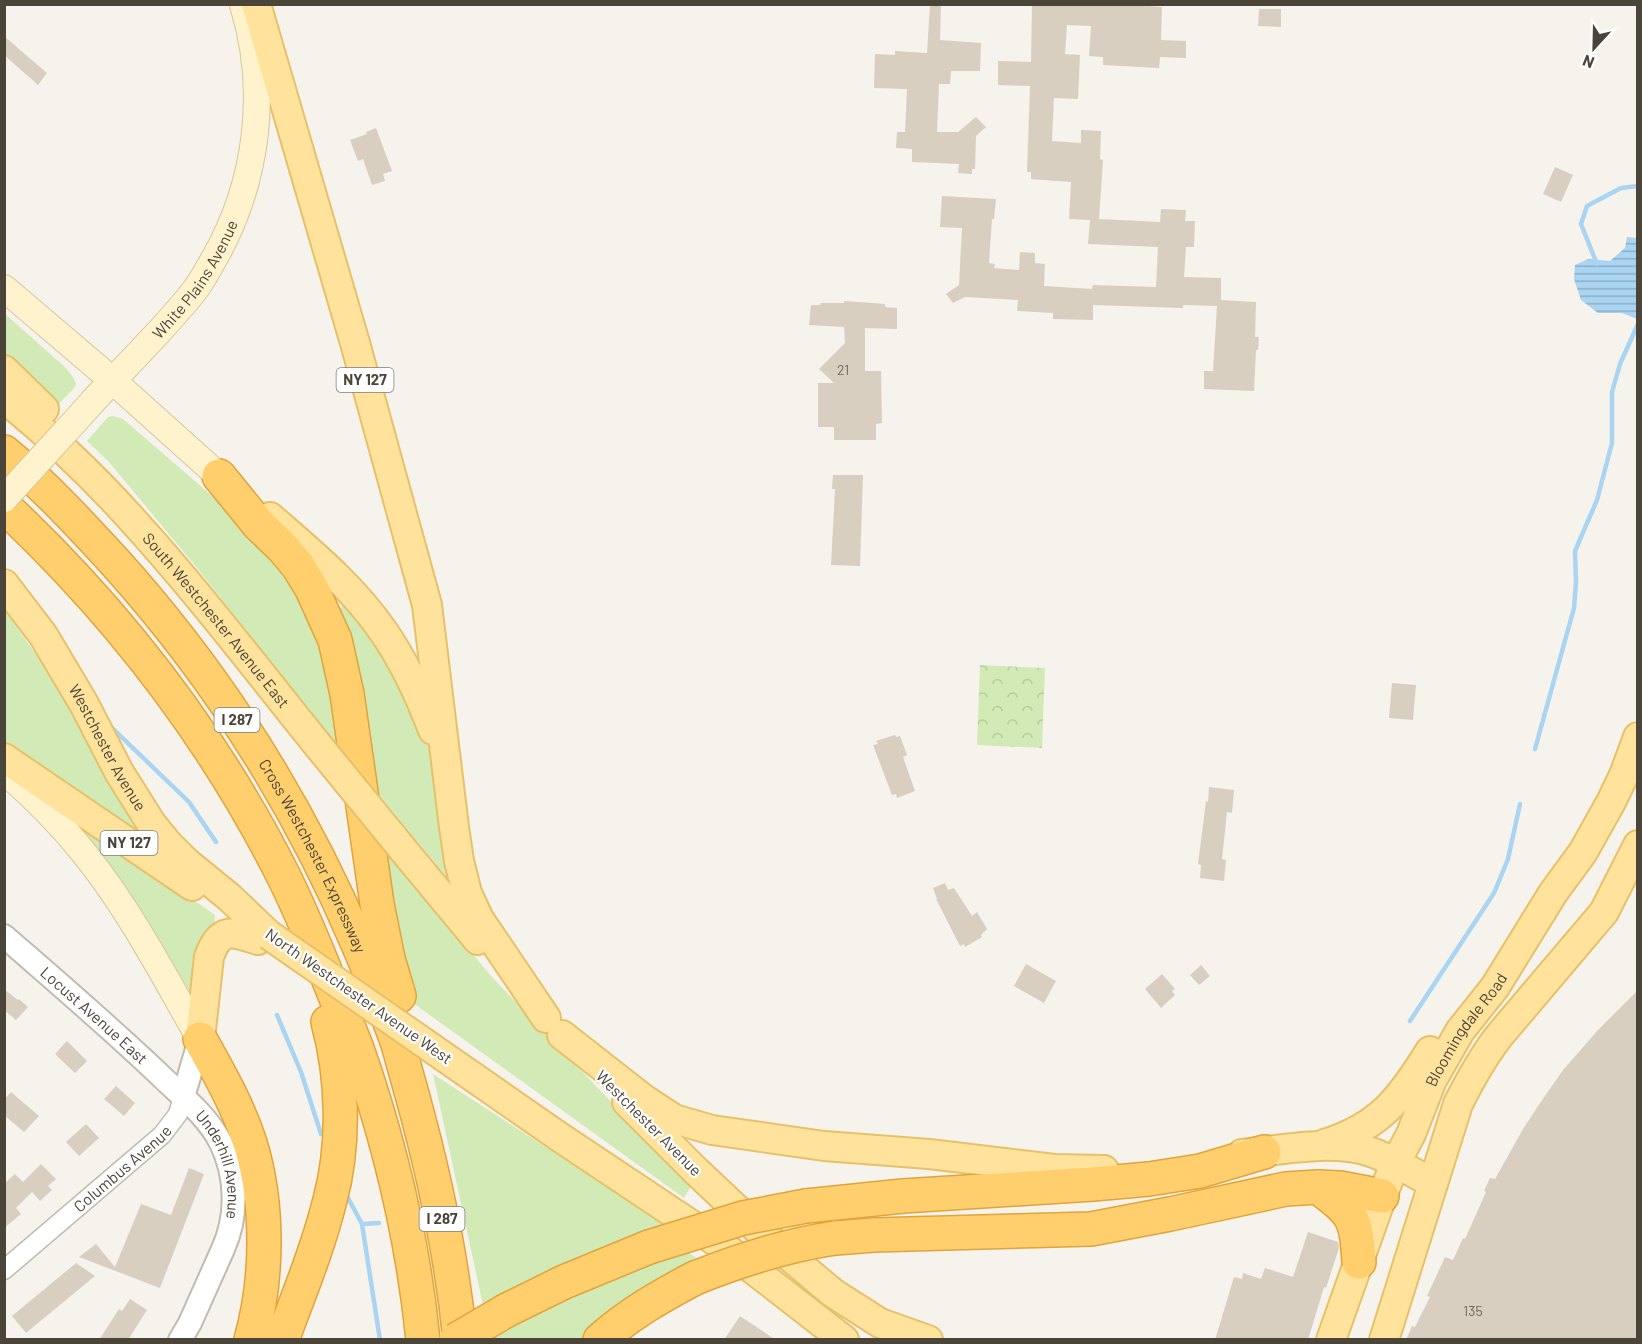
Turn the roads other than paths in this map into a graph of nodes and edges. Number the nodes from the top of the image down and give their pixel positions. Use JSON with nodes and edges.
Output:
{"nodes":[{"id":1,"x":243,"y":4,"type":"edge"},
{"id":2,"x":256,"y":4,"type":"edge"},
{"id":3,"x":4,"y":288,"type":"edge"},
{"id":4,"x":4,"y":370,"type":"edge"},
{"id":5,"x":112,"y":380,"type":"junction"},
{"id":6,"x":4,"y":398,"type":"edge"},
{"id":7,"x":4,"y":452,"type":"edge"},
{"id":8,"x":219,"y":476,"type":"junction"},
{"id":9,"x":4,"y":500,"type":"edge"},
{"id":10,"x":4,"y":506,"type":"edge"},
{"id":11,"x":160,"y":551,"type":"junction"},
{"id":12,"x":4,"y":584,"type":"edge"},
{"id":13,"x":1638,"y":737,"type":"edge"},
{"id":14,"x":4,"y":758,"type":"edge"},
{"id":15,"x":445,"y":763,"type":"junction"},
{"id":16,"x":4,"y":771,"type":"edge"},
{"id":17,"x":1633,"y":776,"type":"edge"},
{"id":18,"x":257,"y":828,"type":"junction"},
{"id":19,"x":1638,"y":845,"type":"edge"},
{"id":20,"x":410,"y":858,"type":"joint"},
{"id":21,"x":1638,"y":868,"type":"edge"},
{"id":22,"x":1553,"y":893,"type":"junction"},
{"id":23,"x":1604,"y":912,"type":"junction"},
{"id":24,"x":259,"y":930,"type":"junction"},
{"id":25,"x":4,"y":936,"type":"edge"},
{"id":26,"x":554,"y":1027,"type":"junction"},
{"id":27,"x":200,"y":1039,"type":"junction"},
{"id":28,"x":183,"y":1097,"type":"junction"},
{"id":29,"x":424,"y":1137,"type":"junction"},
{"id":30,"x":1313,"y":1146,"type":"junction"},
{"id":31,"x":1264,"y":1152,"type":"junction"},
{"id":32,"x":1395,"y":1164,"type":"junction"},
{"id":33,"x":1318,"y":1187,"type":"junction"},
{"id":34,"x":1429,"y":1196,"type":"junction"},
{"id":35,"x":1382,"y":1197,"type":"junction"},
{"id":36,"x":1359,"y":1262,"type":"junction"},
{"id":37,"x":4,"y":1270,"type":"edge"},
{"id":38,"x":921,"y":1338,"type":"edge"},
{"id":39,"x":180,"y":1340,"type":"edge"},
{"id":40,"x":251,"y":1340,"type":"edge"},
{"id":41,"x":282,"y":1340,"type":"edge"},
{"id":42,"x":423,"y":1340,"type":"edge"},
{"id":43,"x":458,"y":1340,"type":"edge"},
{"id":44,"x":600,"y":1340,"type":"edge"},
{"id":45,"x":844,"y":1340,"type":"edge"},
{"id":46,"x":1331,"y":1340,"type":"edge"},
{"id":47,"x":1384,"y":1340,"type":"edge"}],
"edges":[{"from":1,"to":5,"type":"main road","name":"White Plains Avenue"},
{"from":2,"to":15,"type":"main road","number":"NY 127"},
{"from":3,"to":5,"type":"main road"},
{"from":4,"to":11,"type":"main road"},
{"from":5,"to":8,"type":"main road"},
{"from":5,"to":9,"type":"main road","name":"White Plains Avenue","bridge":true},
{"from":6,"to":11,"type":"main road","name":"South Westchester Avenue East"},
{"from":7,"to":29,"type":"highway","name":"Cross Westchester Expressway","number":"I 287"},
{"from":8,"to":15,"type":"main road"},
{"from":8,"to":29,"type":"highway"},
{"from":10,"to":18,"type":"highway","name":"Cross Westchester Expressway","number":"I 287"},
{"from":11,"to":20,"type":"main road","name":"South Westchester Avenue East","bridge":true},
{"from":12,"to":24,"type":"main road","name":"Westchester Avenue"},
{"from":13,"to":17,"type":"main road","name":"Bloomingdale Road"},
{"from":14,"to":24,"type":"main road","number":"NY 127"},
{"from":15,"to":26,"type":"main road","number":"NY 127"},
{"from":16,"to":27,"type":"main road"},
{"from":17,"to":22,"type":"main road","name":"Bloomingdale Road"},
{"from":18,"to":41,"type":"highway"},
{"from":18,"to":42,"type":"highway","name":"Cross Westchester Expressway","number":"I 287"},
{"from":19,"to":23,"type":"main road","name":"Bloomingdale Road"},
{"from":20,"to":26,"type":"main road","name":"Westchester Avenue"},
{"from":21,"to":23,"type":"main road"},
{"from":22,"to":30,"type":"main road"},
{"from":22,"to":32,"type":"main road","name":"Bloomingdale Road"},
{"from":23,"to":34,"type":"main road","name":"Bloomingdale Road"},
{"from":24,"to":27,"type":"main road"},
{"from":24,"to":45,"type":"main road","name":"North Westchester Avenue West","bridge":true},
{"from":25,"to":28,"type":"street","name":"Locust Avenue East"},
{"from":26,"to":31,"type":"main road"},
{"from":26,"to":38,"type":"main road","name":"Westchester Avenue"},
{"from":27,"to":28,"type":"street","name":"Columbus Avenue"},
{"from":27,"to":40,"type":"highway"},
{"from":28,"to":37,"type":"street","name":"Columbus Avenue"},
{"from":28,"to":39,"type":"street","name":"Underhill Avenue"},
{"from":29,"to":43,"type":"highway","name":"Cross Westchester Expressway","number":"I 287"},
{"from":30,"to":31,"type":"main road"},
{"from":30,"to":32,"type":"main road"},
{"from":31,"to":43,"type":"highway","bridge":true},
{"from":32,"to":34,"type":"main road"},
{"from":32,"to":35,"type":"main road","name":"Bloomingdale Road"},
{"from":33,"to":35,"type":"highway"},
{"from":33,"to":36,"type":"highway"},
{"from":33,"to":44,"type":"highway","bridge":true},
{"from":34,"to":35,"type":"main road"},
{"from":34,"to":47,"type":"main road","name":"Bloomingdale Road"},
{"from":35,"to":36,"type":"main road","name":"Bloomingdale Road"},
{"from":36,"to":46,"type":"main road","name":"Bloomingdale Road"}]}
